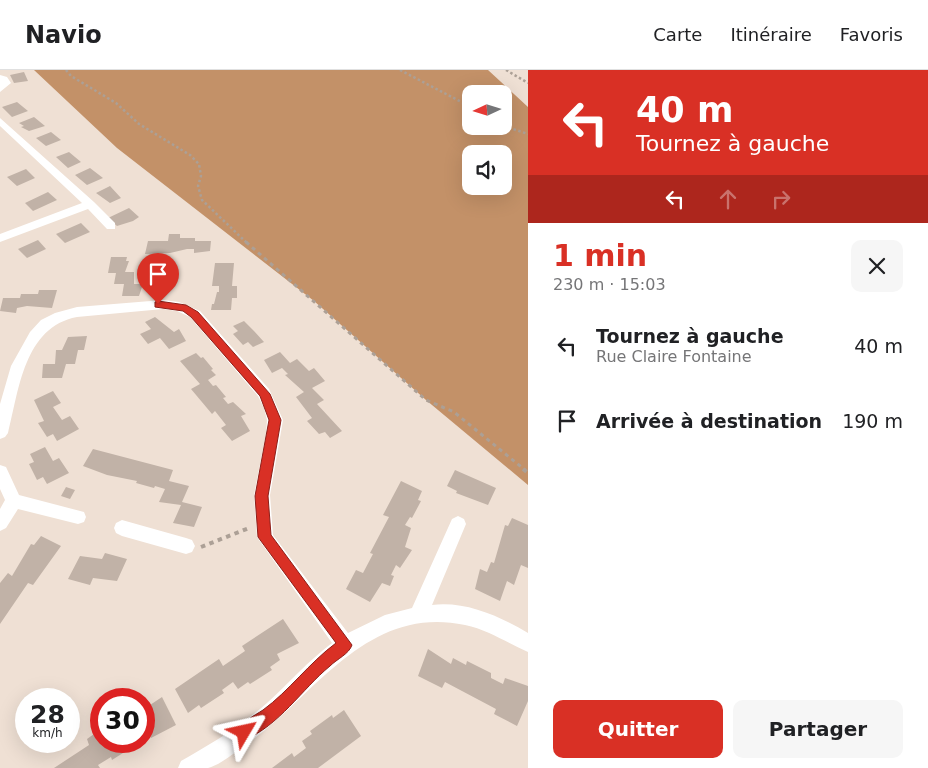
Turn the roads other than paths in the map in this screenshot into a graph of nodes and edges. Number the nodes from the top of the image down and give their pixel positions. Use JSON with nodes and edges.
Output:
{"nodes":[{"id":1,"x":0,"y":78,"type":"edge"},
{"id":2,"x":0,"y":89,"type":"edge"},
{"id":3,"x":0,"y":121,"type":"edge"},
{"id":4,"x":12,"y":132,"type":"junction"},
{"id":5,"x":0,"y":136,"type":"edge"},
{"id":6,"x":90,"y":204,"type":"junction"},
{"id":7,"x":111,"y":226,"type":"dead end"},
{"id":8,"x":0,"y":238,"type":"edge"},
{"id":9,"x":0,"y":433,"type":"edge"},
{"id":10,"x":0,"y":472,"type":"edge"},
{"id":11,"x":14,"y":501,"type":"junction"},
{"id":12,"x":78,"y":517,"type":"dead end"},
{"id":13,"x":0,"y":523,"type":"edge"},
{"id":14,"x":458,"y":524,"type":"dead end"},
{"id":15,"x":122,"y":528,"type":"dead end"},
{"id":16,"x":186,"y":546,"type":"road end"},
{"id":17,"x":418,"y":616,"type":"junction"},
{"id":18,"x":528,"y":643,"type":"edge"},
{"id":19,"x":345,"y":645,"type":"junction"},
{"id":20,"x":188,"y":768,"type":"edge"}],
"edges":[{"from":1,"to":2,"type":"street"},
{"from":3,"to":4,"type":"street"},
{"from":4,"to":5,"type":"street"},
{"from":4,"to":6,"type":"street"},
{"from":6,"to":7,"type":"street"},
{"from":6,"to":8,"type":"street"},
{"from":9,"to":19,"type":"street"},
{"from":10,"to":11,"type":"street"},
{"from":11,"to":12,"type":"street"},
{"from":11,"to":13,"type":"street"},
{"from":14,"to":17,"type":"street"},
{"from":15,"to":16,"type":"street"},
{"from":17,"to":18,"type":"street"},
{"from":17,"to":19,"type":"street"},
{"from":19,"to":20,"type":"street"}]}
